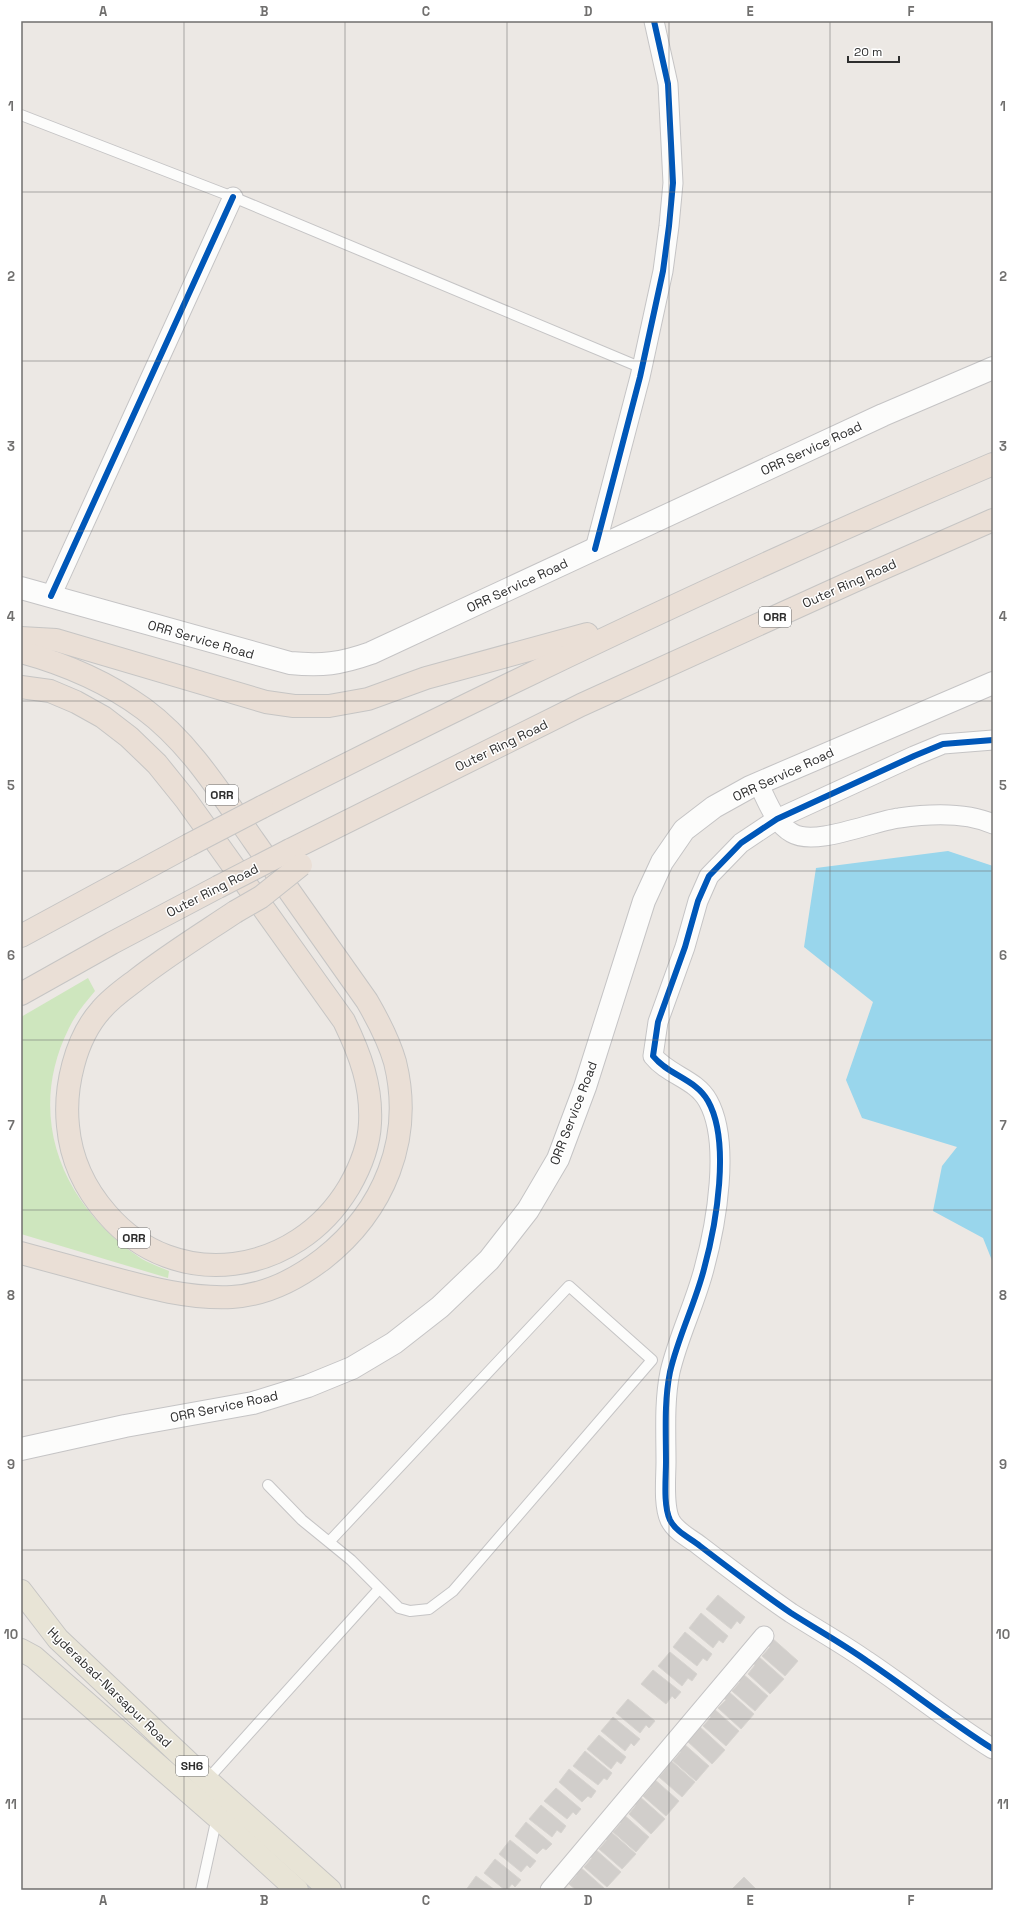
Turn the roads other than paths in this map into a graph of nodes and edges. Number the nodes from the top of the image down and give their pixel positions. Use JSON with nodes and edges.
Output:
{"nodes":[{"id":1,"x":654,"y":21,"type":"edge"},
{"id":2,"x":21,"y":115,"type":"edge"},
{"id":3,"x":233,"y":197,"type":"junction"},
{"id":4,"x":642,"y":368,"type":"junction"},
{"id":5,"x":993,"y":368,"type":"edge"},
{"id":6,"x":993,"y":464,"type":"edge"},
{"id":7,"x":993,"y":520,"type":"edge"},
{"id":8,"x":595,"y":549,"type":"junction"},
{"id":9,"x":21,"y":588,"type":"edge"},
{"id":10,"x":51,"y":596,"type":"junction"},
{"id":11,"x":646,"y":618,"type":"junction"},
{"id":12,"x":21,"y":638,"type":"edge"},
{"id":13,"x":21,"y":652,"type":"edge"},
{"id":14,"x":993,"y":683,"type":"edge"},
{"id":15,"x":21,"y":688,"type":"edge"},
{"id":16,"x":993,"y":740,"type":"edge"},
{"id":17,"x":758,"y":783,"type":"junction"},
{"id":18,"x":777,"y":820,"type":"junction"},
{"id":19,"x":993,"y":824,"type":"edge"},
{"id":20,"x":296,"y":858,"type":"junction"},
{"id":21,"x":21,"y":936,"type":"edge"},
{"id":22,"x":21,"y":994,"type":"edge"},
{"id":23,"x":21,"y":1252,"type":"edge"},
{"id":24,"x":25,"y":1448,"type":"edge"},
{"id":25,"x":268,"y":1486,"type":"dead end"},
{"id":26,"x":329,"y":1542,"type":"junction"},
{"id":27,"x":379,"y":1589,"type":"junction"},
{"id":28,"x":21,"y":1591,"type":"edge"},
{"id":29,"x":764,"y":1636,"type":"dead end"},
{"id":30,"x":21,"y":1650,"type":"edge"},
{"id":31,"x":993,"y":1749,"type":"edge"},
{"id":32,"x":207,"y":1780,"type":"junction"},
{"id":33,"x":217,"y":1817,"type":"junction"},
{"id":34,"x":201,"y":1890,"type":"edge"},
{"id":35,"x":297,"y":1890,"type":"edge"},
{"id":36,"x":330,"y":1890,"type":"edge"},
{"id":37,"x":550,"y":1890,"type":"edge"}],
"edges":[{"from":1,"to":4,"type":"street"},
{"from":2,"to":3,"type":"lane"},
{"from":3,"to":4,"type":"lane"},
{"from":3,"to":10,"type":"street"},
{"from":4,"to":8,"type":"street"},
{"from":5,"to":8,"type":"main road","name":"ORR Service Road"},
{"from":6,"to":11,"type":"highway","number":"ORR"},
{"from":7,"to":20,"type":"highway","name":"Outer Ring Road","number":"ORR"},
{"from":8,"to":10,"type":"main road","name":"ORR Service Road"},
{"from":9,"to":10,"type":"main road","name":"ORR Service Road"},
{"from":11,"to":12,"type":"highway"},
{"from":11,"to":21,"type":"highway","number":"ORR","bridge":true},
{"from":13,"to":23,"type":"highway","number":"ORR"},
{"from":14,"to":17,"type":"main road","name":"ORR Service Road"},
{"from":15,"to":20,"type":"highway","number":"ORR","bridge":true},
{"from":16,"to":18,"type":"street"},
{"from":17,"to":18,"type":"street"},
{"from":17,"to":24,"type":"main road","name":"ORR Service Road"},
{"from":18,"to":19,"type":"street"},
{"from":18,"to":31,"type":"street"},
{"from":20,"to":22,"type":"highway","name":"Outer Ring Road","number":"ORR","bridge":true},
{"from":25,"to":26,"type":"lane"},
{"from":26,"to":27,"type":"lane"},
{"from":26,"to":27,"type":"lane"},
{"from":27,"to":32,"type":"lane"},
{"from":28,"to":32,"type":"main road","name":"Hyderabad-Narsapur Road","number":"SH6"},
{"from":29,"to":37,"type":"street"},
{"from":30,"to":33,"type":"main road","name":"Hyderabad-Narsapur Road","number":"SH6"},
{"from":32,"to":36,"type":"main road","name":"Hyderabad-Narsapur Road","number":"SH6"},
{"from":33,"to":34,"type":"lane"},
{"from":33,"to":35,"type":"main road","name":"Hyderabad-Narsapur Road","number":"SH6"}]}
